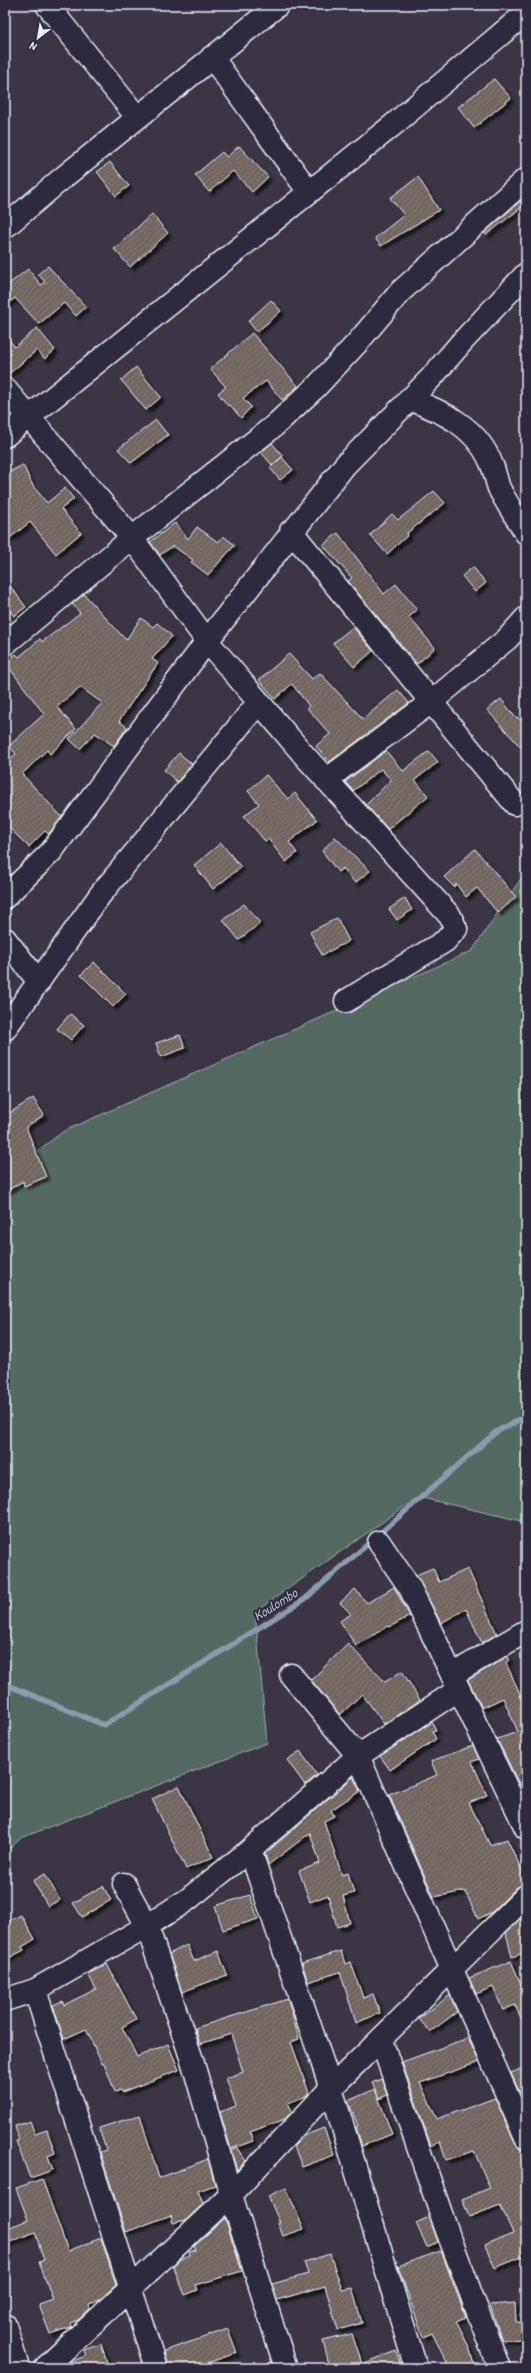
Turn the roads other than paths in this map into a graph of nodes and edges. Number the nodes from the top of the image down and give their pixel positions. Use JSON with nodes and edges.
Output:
{"nodes":[{"id":1,"x":46,"y":5,"type":"edge"},
{"id":2,"x":278,"y":5,"type":"edge"},
{"id":3,"x":526,"y":13,"type":"edge"},
{"id":4,"x":212,"y":57,"type":"junction"},
{"id":5,"x":137,"y":117,"type":"junction"},
{"id":6,"x":525,"y":180,"type":"edge"},
{"id":7,"x":309,"y":192,"type":"junction"},
{"id":8,"x":5,"y":227,"type":"edge"},
{"id":9,"x":526,"y":274,"type":"edge"},
{"id":10,"x":5,"y":389,"type":"edge"},
{"id":11,"x":409,"y":399,"type":"junction"},
{"id":12,"x":28,"y":418,"type":"junction"},
{"id":13,"x":5,"y":436,"type":"edge"},
{"id":14,"x":292,"y":531,"type":"junction"},
{"id":15,"x":526,"y":533,"type":"edge"},
{"id":16,"x":132,"y":538,"type":"junction"},
{"id":17,"x":526,"y":618,"type":"edge"},
{"id":18,"x":207,"y":641,"type":"junction"},
{"id":19,"x":5,"y":644,"type":"edge"},
{"id":20,"x":259,"y":702,"type":"junction"},
{"id":21,"x":430,"y":703,"type":"junction"},
{"id":22,"x":326,"y":780,"type":"junction"},
{"id":23,"x":515,"y":804,"type":"dead end"},
{"id":24,"x":5,"y":897,"type":"edge"},
{"id":25,"x":5,"y":939,"type":"edge"},
{"id":26,"x":39,"y":982,"type":"junction"},
{"id":27,"x":346,"y":1001,"type":"dead end"},
{"id":28,"x":5,"y":1029,"type":"edge"},
{"id":29,"x":379,"y":1542,"type":"dead end"},
{"id":30,"x":526,"y":1631,"type":"edge"},
{"id":31,"x":291,"y":1675,"type":"dead end"},
{"id":32,"x":455,"y":1682,"type":"junction"},
{"id":33,"x":358,"y":1756,"type":"junction"},
{"id":34,"x":526,"y":1828,"type":"edge"},
{"id":35,"x":250,"y":1850,"type":"junction"},
{"id":36,"x":124,"y":1884,"type":"dead end"},
{"id":37,"x":526,"y":1896,"type":"edge"},
{"id":38,"x":147,"y":1926,"type":"junction"},
{"id":39,"x":453,"y":1970,"type":"junction"},
{"id":40,"x":35,"y":1990,"type":"junction"},
{"id":41,"x":5,"y":2000,"type":"edge"},
{"id":42,"x":381,"y":2040,"type":"junction"},
{"id":43,"x":331,"y":2088,"type":"junction"},
{"id":44,"x":526,"y":2138,"type":"edge"},
{"id":45,"x":231,"y":2195,"type":"junction"},
{"id":46,"x":131,"y":2287,"type":"junction"},
{"id":47,"x":5,"y":2325,"type":"edge"},
{"id":48,"x":18,"y":2368,"type":"edge"},
{"id":49,"x":45,"y":2368,"type":"edge"},
{"id":50,"x":156,"y":2368,"type":"edge"},
{"id":51,"x":286,"y":2368,"type":"edge"},
{"id":52,"x":416,"y":2368,"type":"edge"},
{"id":53,"x":499,"y":2368,"type":"edge"}],
"edges":[{"from":1,"to":5,"type":"street"},
{"from":2,"to":4,"type":"street"},
{"from":3,"to":7,"type":"street"},
{"from":4,"to":5,"type":"street"},
{"from":4,"to":7,"type":"street"},
{"from":5,"to":8,"type":"street"},
{"from":6,"to":16,"type":"street"},
{"from":7,"to":12,"type":"street"},
{"from":9,"to":11,"type":"street"},
{"from":10,"to":12,"type":"street"},
{"from":11,"to":14,"type":"street"},
{"from":11,"to":15,"type":"street"},
{"from":12,"to":13,"type":"street"},
{"from":12,"to":16,"type":"street"},
{"from":14,"to":18,"type":"street"},
{"from":14,"to":21,"type":"street"},
{"from":16,"to":18,"type":"street"},
{"from":16,"to":19,"type":"street"},
{"from":17,"to":21,"type":"street"},
{"from":18,"to":20,"type":"street"},
{"from":18,"to":24,"type":"street"},
{"from":20,"to":22,"type":"street"},
{"from":20,"to":26,"type":"street"},
{"from":21,"to":22,"type":"street"},
{"from":21,"to":23,"type":"street"},
{"from":22,"to":27,"type":"street"},
{"from":25,"to":26,"type":"street"},
{"from":26,"to":28,"type":"street"},
{"from":29,"to":32,"type":"street"},
{"from":30,"to":32,"type":"street"},
{"from":31,"to":33,"type":"street"},
{"from":32,"to":33,"type":"street"},
{"from":32,"to":34,"type":"street"},
{"from":33,"to":35,"type":"street"},
{"from":33,"to":39,"type":"street"},
{"from":35,"to":38,"type":"street"},
{"from":35,"to":43,"type":"street"},
{"from":36,"to":38,"type":"street"},
{"from":37,"to":39,"type":"street"},
{"from":38,"to":40,"type":"street"},
{"from":38,"to":45,"type":"street"},
{"from":39,"to":42,"type":"street"},
{"from":39,"to":44,"type":"street"},
{"from":40,"to":41,"type":"street"},
{"from":40,"to":46,"type":"street"},
{"from":42,"to":43,"type":"street"},
{"from":42,"to":53,"type":"street"},
{"from":43,"to":45,"type":"street"},
{"from":43,"to":52,"type":"street"},
{"from":45,"to":46,"type":"street"},
{"from":45,"to":51,"type":"street"},
{"from":46,"to":49,"type":"street"},
{"from":46,"to":50,"type":"street"},
{"from":47,"to":48,"type":"street"}]}
